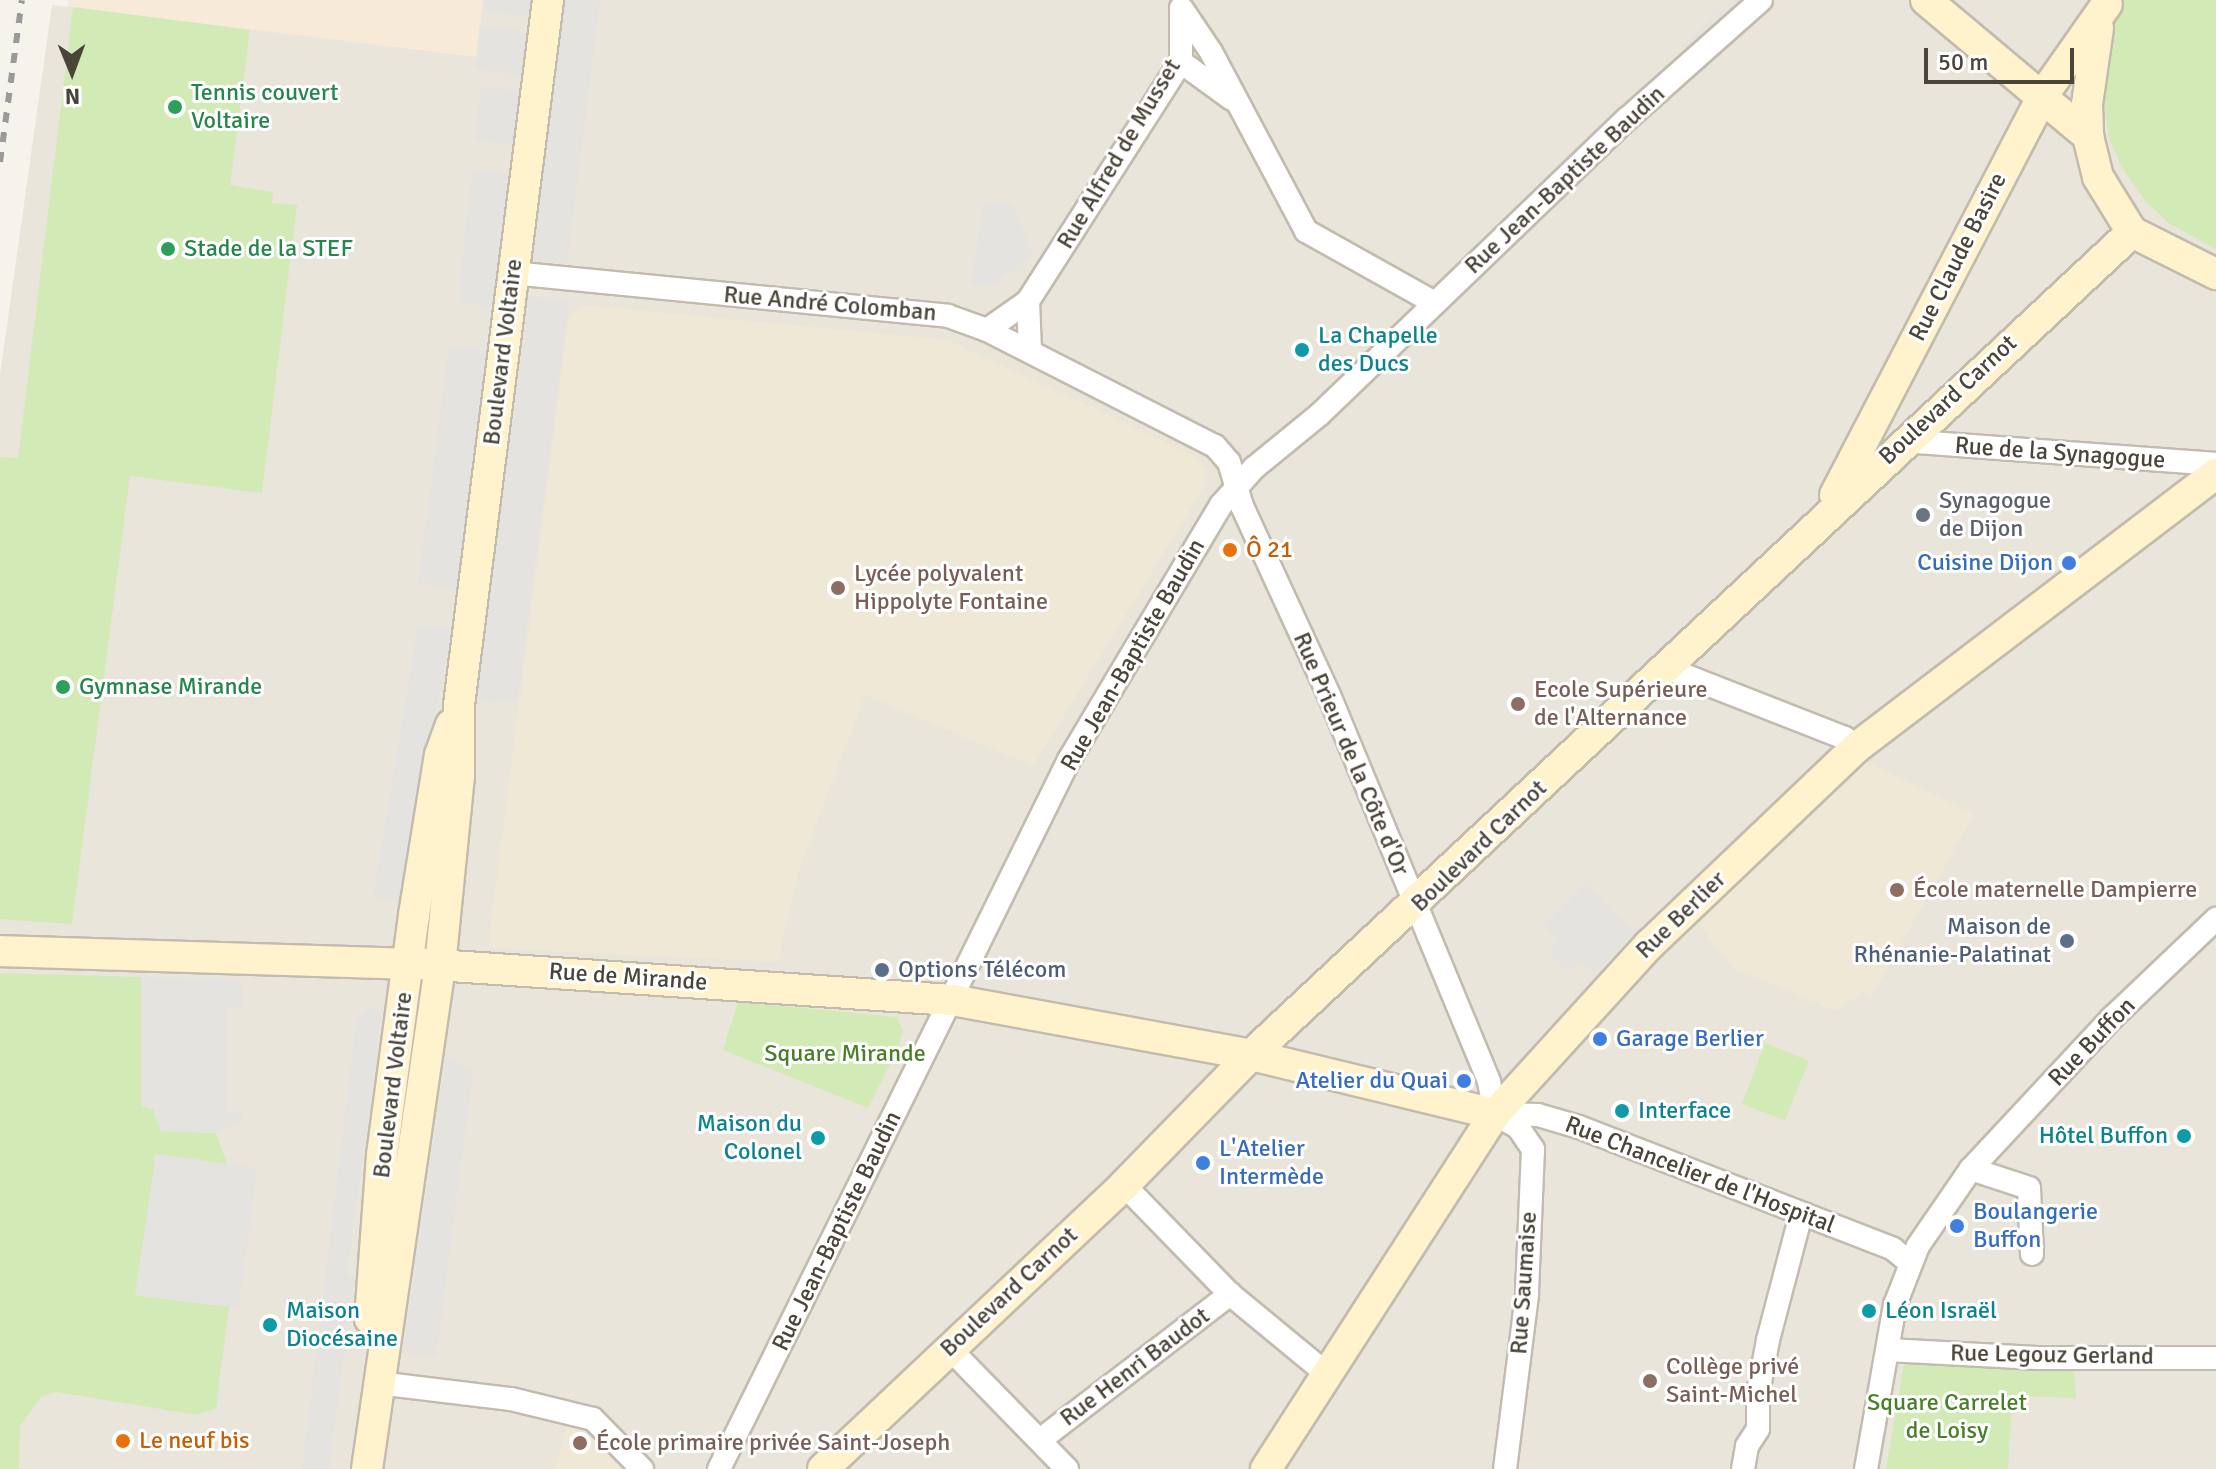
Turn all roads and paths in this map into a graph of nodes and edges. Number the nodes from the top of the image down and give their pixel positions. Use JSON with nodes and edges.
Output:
{"nodes":[{"id":1,"x":548,"y":0,"type":"edge"},
{"id":2,"x":1761,"y":0,"type":"edge"},
{"id":3,"x":1926,"y":0,"type":"edge"},
{"id":4,"x":2108,"y":2,"type":"edge"},
{"id":5,"x":1179,"y":5,"type":"edge"},
{"id":6,"x":1181,"y":62,"type":"junction"},
{"id":7,"x":2043,"y":95,"type":"junction"},
{"id":8,"x":1240,"y":105,"type":"junction"},
{"id":9,"x":2088,"y":136,"type":"junction"},
{"id":10,"x":2132,"y":232,"type":"junction"},
{"id":11,"x":512,"y":273,"type":"junction"},
{"id":12,"x":2216,"y":274,"type":"edge"},
{"id":13,"x":1028,"y":301,"type":"junction"},
{"id":14,"x":1433,"y":302,"type":"junction"},
{"id":15,"x":987,"y":330,"type":"junction"},
{"id":16,"x":1030,"y":351,"type":"junction"},
{"id":17,"x":1898,"y":376,"type":"junction"},
{"id":18,"x":1935,"y":411,"type":"junction"},
{"id":19,"x":1904,"y":441,"type":"junction"},
{"id":20,"x":2213,"y":474,"type":"edge"},
{"id":21,"x":1235,"y":486,"type":"junction"},
{"id":22,"x":1823,"y":517,"type":"junction"},
{"id":23,"x":1666,"y":668,"type":"junction"},
{"id":24,"x":459,"y":705,"type":"junction"},
{"id":25,"x":1857,"y":747,"type":"junction"},
{"id":26,"x":1415,"y":907,"type":"junction"},
{"id":27,"x":2216,"y":919,"type":"edge"},
{"id":28,"x":0,"y":951,"type":"edge"},
{"id":29,"x":408,"y":964,"type":"junction"},
{"id":30,"x":440,"y":966,"type":"junction"},
{"id":31,"x":952,"y":1000,"type":"junction"},
{"id":32,"x":1251,"y":1055,"type":"junction"},
{"id":33,"x":1495,"y":1114,"type":"junction"},
{"id":34,"x":1971,"y":1169,"type":"junction"},
{"id":35,"x":1124,"y":1185,"type":"junction"},
{"id":36,"x":1801,"y":1214,"type":"junction"},
{"id":37,"x":2032,"y":1254,"type":"dead end"},
{"id":38,"x":1909,"y":1262,"type":"junction"},
{"id":39,"x":1230,"y":1294,"type":"junction"},
{"id":40,"x":949,"y":1348,"type":"junction"},
{"id":41,"x":1888,"y":1350,"type":"junction"},
{"id":42,"x":2216,"y":1358,"type":"edge"},
{"id":43,"x":1327,"y":1374,"type":"junction"},
{"id":44,"x":378,"y":1383,"type":"junction"},
{"id":45,"x":1040,"y":1440,"type":"junction"},
{"id":46,"x":823,"y":1467,"type":"edge"},
{"id":47,"x":353,"y":1469,"type":"edge"},
{"id":48,"x":367,"y":1469,"type":"edge"},
{"id":49,"x":642,"y":1469,"type":"edge"},
{"id":50,"x":719,"y":1469,"type":"edge"},
{"id":51,"x":1067,"y":1469,"type":"edge"},
{"id":52,"x":1266,"y":1469,"type":"edge"},
{"id":53,"x":1505,"y":1469,"type":"edge"},
{"id":54,"x":1743,"y":1469,"type":"edge"},
{"id":55,"x":1866,"y":1469,"type":"edge"}],
"edges":[{"from":1,"to":11,"type":"main road","name":"Boulevard Voltaire"},
{"from":2,"to":14,"type":"street","name":"Rue Jean-Baptiste Baudin"},
{"from":3,"to":7,"type":"main road"},
{"from":4,"to":7,"type":"main road","name":"Rue Claude Basire"},
{"from":4,"to":9,"type":"main road"},
{"from":5,"to":6,"type":"street","name":"Rue Alfred de Musset"},
{"from":5,"to":8,"type":"street"},
{"from":6,"to":8,"type":"street"},
{"from":6,"to":13,"type":"street","name":"Rue Alfred de Musset"},
{"from":7,"to":9,"type":"main road"},
{"from":7,"to":17,"type":"main road","name":"Rue Claude Basire"},
{"from":8,"to":14,"type":"street"},
{"from":9,"to":10,"type":"main road"},
{"from":10,"to":12,"type":"main road"},
{"from":10,"to":18,"type":"main road","name":"Boulevard Carnot"},
{"from":11,"to":15,"type":"street","name":"Rue André Colomban"},
{"from":11,"to":24,"type":"main road","name":"Boulevard Voltaire"},
{"from":13,"to":15,"type":"street","name":"Rue Alfred de Musset"},
{"from":13,"to":16,"type":"street"},
{"from":14,"to":21,"type":"street","name":"Rue Jean-Baptiste Baudin"},
{"from":15,"to":16,"type":"street","name":"Rue André Colomban"},
{"from":16,"to":21,"type":"street","name":"Rue André Colomban"},
{"from":17,"to":18,"type":"main road"},
{"from":17,"to":22,"type":"main road","name":"Rue Claude Basire"},
{"from":18,"to":19,"type":"main road","name":"Boulevard Carnot"},
{"from":19,"to":20,"type":"street","name":"Rue de la Synagogue"},
{"from":19,"to":22,"type":"main road","name":"Boulevard Carnot"},
{"from":20,"to":25,"type":"main road","name":"Rue Berlier"},
{"from":21,"to":26,"type":"street","name":"Rue Prieur de la Côte d'Or"},
{"from":21,"to":31,"type":"street","name":"Rue Jean-Baptiste Baudin"},
{"from":22,"to":23,"type":"main road","name":"Boulevard Carnot"},
{"from":23,"to":25,"type":"street"},
{"from":23,"to":26,"type":"main road","name":"Boulevard Carnot"},
{"from":24,"to":29,"type":"main road","name":"Boulevard Voltaire"},
{"from":24,"to":30,"type":"main road","name":"Boulevard Voltaire"},
{"from":25,"to":33,"type":"main road","name":"Rue Berlier"},
{"from":26,"to":32,"type":"main road","name":"Boulevard Carnot"},
{"from":26,"to":33,"type":"street","name":"Rue Prieur de la Côte d'Or"},
{"from":27,"to":34,"type":"street","name":"Rue Buffon"},
{"from":28,"to":29,"type":"main road","name":"Rue de Mirande"},
{"from":29,"to":30,"type":"main road","name":"Rue de Mirande"},
{"from":29,"to":47,"type":"main road","name":"Boulevard Voltaire"},
{"from":30,"to":31,"type":"main road","name":"Rue de Mirande"},
{"from":30,"to":44,"type":"main road","name":"Boulevard Voltaire"},
{"from":31,"to":32,"type":"main road","name":"Rue de Mirande"},
{"from":31,"to":50,"type":"street","name":"Rue Jean-Baptiste Baudin"},
{"from":32,"to":33,"type":"main road","name":"Rue Chancelier de l'Hospital"},
{"from":32,"to":35,"type":"main road","name":"Boulevard Carnot"},
{"from":33,"to":36,"type":"street","name":"Rue Chancelier de l'Hospital"},
{"from":33,"to":43,"type":"main road","name":"Rue Berlier"},
{"from":33,"to":53,"type":"street","name":"Rue Saumaise"},
{"from":34,"to":37,"type":"street"},
{"from":34,"to":38,"type":"street","name":"Rue Buffon"},
{"from":35,"to":39,"type":"street"},
{"from":35,"to":40,"type":"main road","name":"Boulevard Carnot"},
{"from":36,"to":38,"type":"street","name":"Rue Chancelier de l'Hospital"},
{"from":36,"to":54,"type":"street"},
{"from":38,"to":41,"type":"street","name":"Rue Buffon"},
{"from":39,"to":43,"type":"street"},
{"from":39,"to":45,"type":"street","name":"Rue Henri Baudot"},
{"from":40,"to":45,"type":"street"},
{"from":40,"to":46,"type":"main road","name":"Boulevard Carnot"},
{"from":41,"to":42,"type":"street","name":"Rue Legouz Gerland"},
{"from":41,"to":55,"type":"street","name":"Rue Buffon"},
{"from":43,"to":52,"type":"main road","name":"Rue Berlier"},
{"from":44,"to":48,"type":"main road","name":"Boulevard Voltaire"},
{"from":44,"to":49,"type":"street"},
{"from":45,"to":51,"type":"street"}]}
